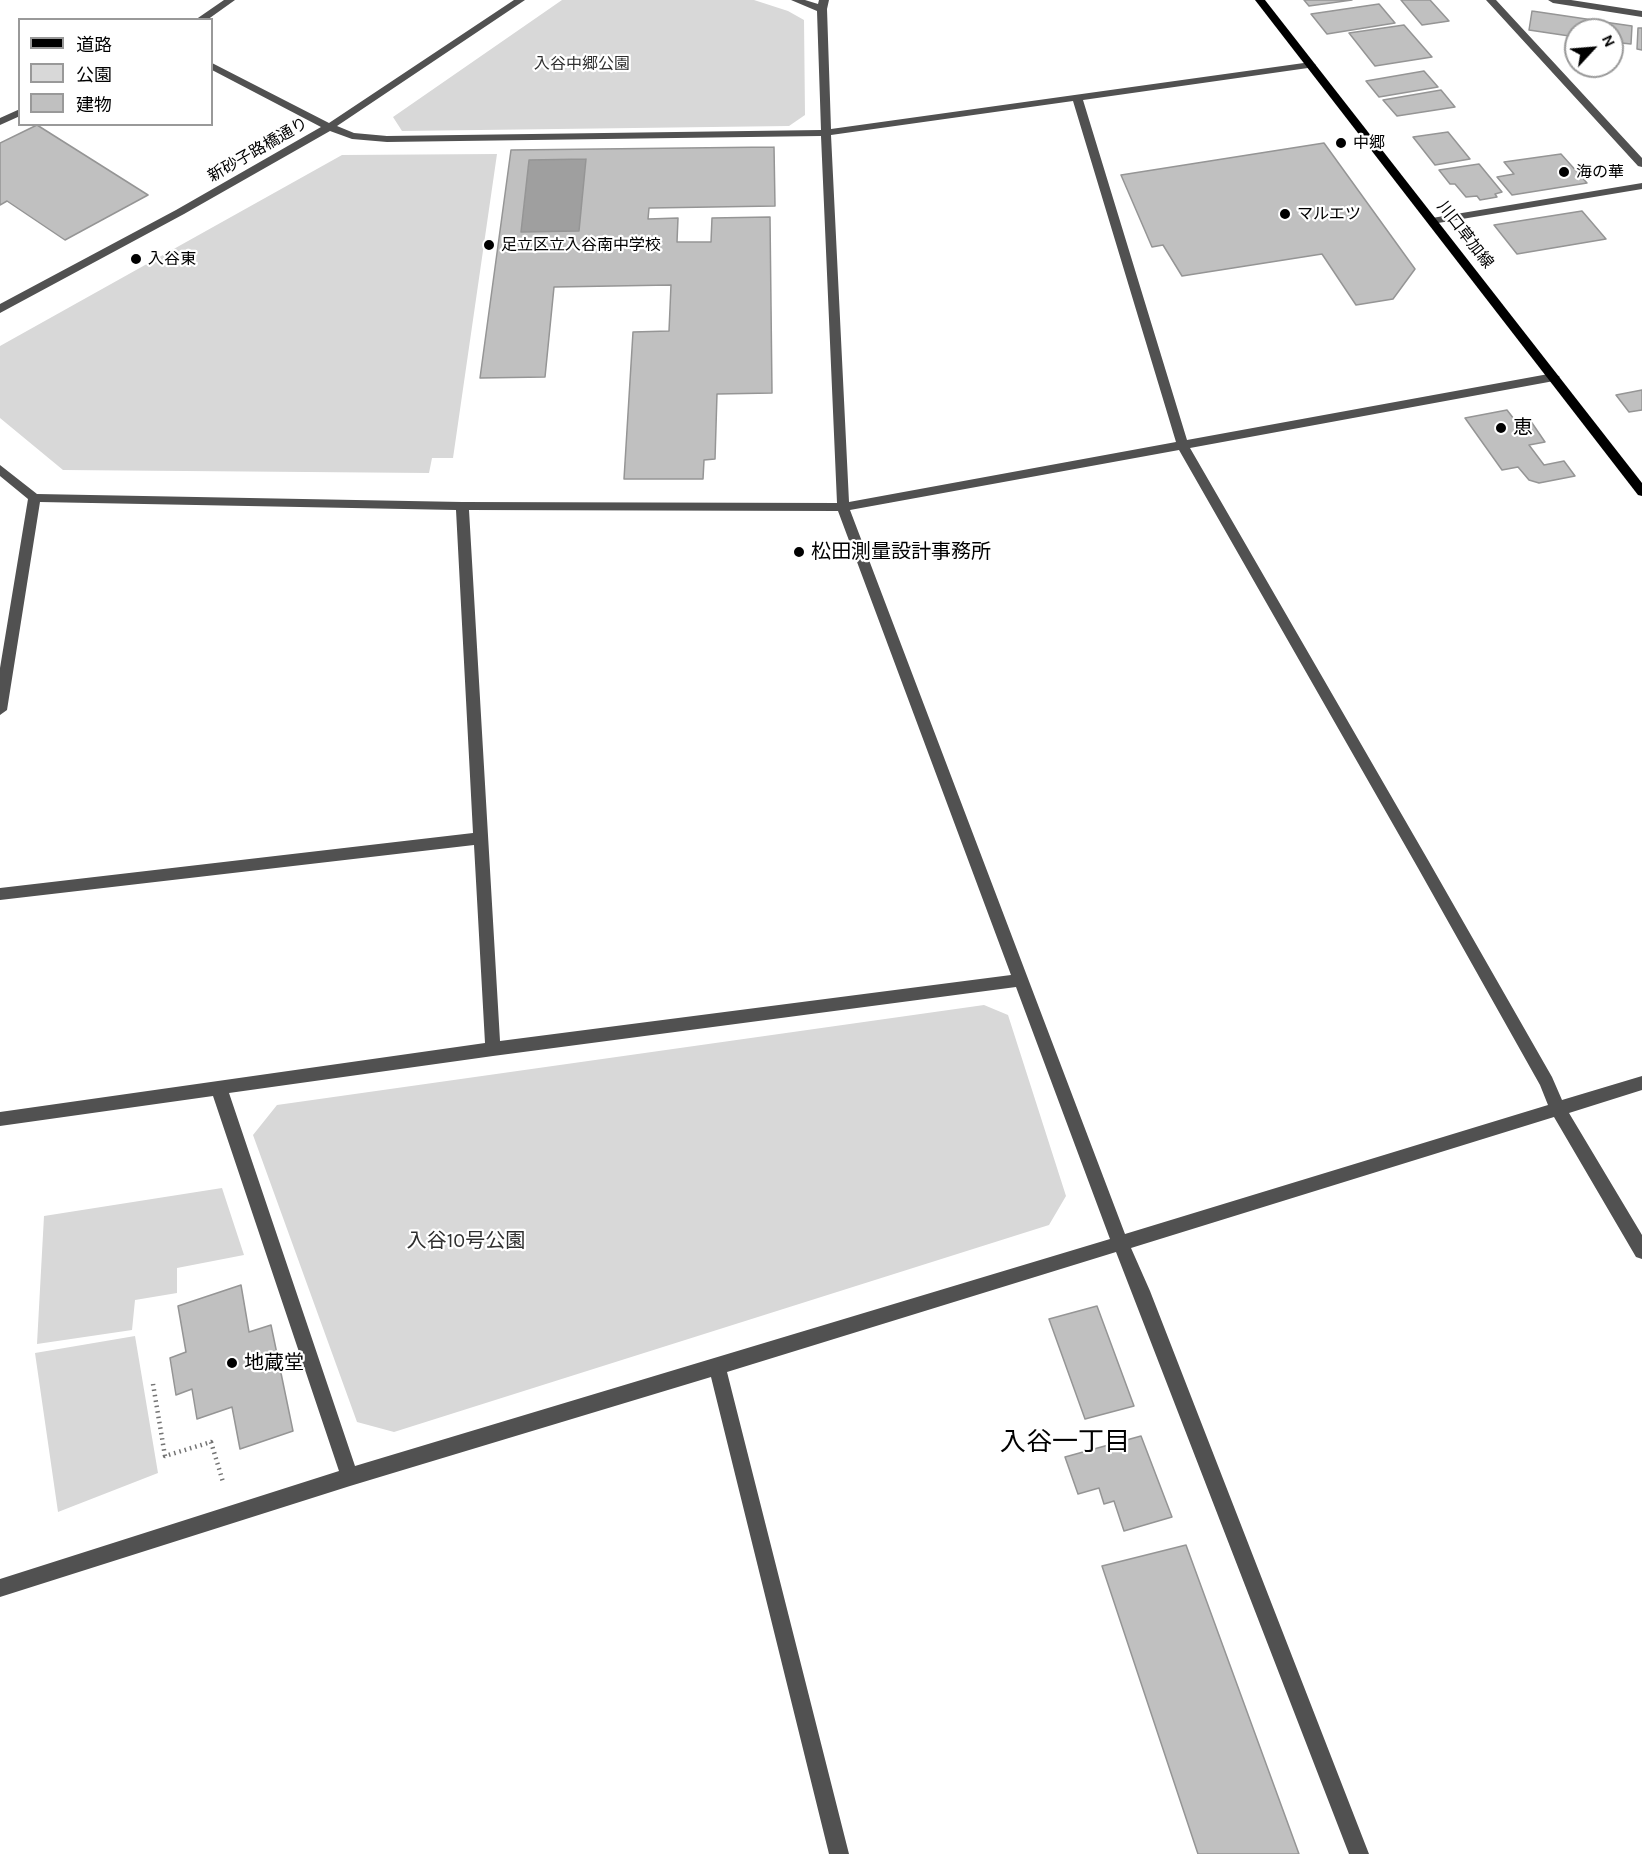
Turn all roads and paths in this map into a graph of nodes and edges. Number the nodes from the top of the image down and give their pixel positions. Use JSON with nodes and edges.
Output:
{"nodes":[{"id":1,"x":230,"y":0,"type":"edge"},
{"id":2,"x":520,"y":0,"type":"edge"},
{"id":3,"x":796,"y":0,"type":"edge"},
{"id":4,"x":1260,"y":0,"type":"edge"},
{"id":5,"x":1491,"y":0,"type":"edge"},
{"id":6,"x":1553,"y":0,"type":"edge"},
{"id":7,"x":823,"y":4,"type":"edge"},
{"id":8,"x":1642,"y":14,"type":"edge"},
{"id":9,"x":203,"y":18,"type":"edge"},
{"id":10,"x":1311,"y":65,"type":"junction"},
{"id":11,"x":213,"y":67,"type":"edge"},
{"id":12,"x":1077,"y":98,"type":"junction"},
{"id":13,"x":18,"y":113,"type":"edge"},
{"id":14,"x":0,"y":122,"type":"edge"},
{"id":15,"x":329,"y":127,"type":"junction"},
{"id":16,"x":826,"y":133,"type":"junction"},
{"id":17,"x":1642,"y":164,"type":"edge"},
{"id":18,"x":1642,"y":186,"type":"edge"},
{"id":19,"x":1432,"y":221,"type":"junction"},
{"id":20,"x":0,"y":309,"type":"edge"},
{"id":21,"x":1554,"y":377,"type":"junction"},
{"id":22,"x":1183,"y":446,"type":"junction"},
{"id":23,"x":0,"y":469,"type":"edge"},
{"id":24,"x":1642,"y":492,"type":"edge"},
{"id":25,"x":34,"y":498,"type":"junction"},
{"id":26,"x":462,"y":506,"type":"junction"},
{"id":27,"x":843,"y":507,"type":"junction"},
{"id":28,"x":0,"y":710,"type":"edge"},
{"id":29,"x":481,"y":838,"type":"junction"},
{"id":30,"x":0,"y":894,"type":"edge"},
{"id":31,"x":1021,"y":980,"type":"junction"},
{"id":32,"x":493,"y":1049,"type":"junction"},
{"id":33,"x":1642,"y":1083,"type":"edge"},
{"id":34,"x":219,"y":1089,"type":"junction"},
{"id":35,"x":1558,"y":1109,"type":"junction"},
{"id":36,"x":0,"y":1119,"type":"edge"},
{"id":37,"x":1120,"y":1243,"type":"junction"},
{"id":38,"x":1642,"y":1251,"type":"edge"},
{"id":39,"x":717,"y":1367,"type":"junction"},
{"id":40,"x":153,"y":1384,"type":"dead end"},
{"id":41,"x":350,"y":1477,"type":"junction"},
{"id":42,"x":224,"y":1482,"type":"dead end"},
{"id":43,"x":0,"y":1588,"type":"edge"},
{"id":44,"x":839,"y":1854,"type":"edge"},
{"id":45,"x":1359,"y":1854,"type":"edge"}],
"edges":[{"from":1,"to":9,"type":"street"},
{"from":2,"to":15,"type":"street","name":"新砂子路橋通り"},
{"from":3,"to":7,"type":"street"},
{"from":4,"to":10,"type":"main road","name":"川口草加線"},
{"from":5,"to":17,"type":"street"},
{"from":6,"to":8,"type":"street"},
{"from":7,"to":16,"type":"street"},
{"from":10,"to":12,"type":"street"},
{"from":10,"to":19,"type":"main road","name":"川口草加線"},
{"from":11,"to":15,"type":"street"},
{"from":12,"to":16,"type":"street"},
{"from":12,"to":22,"type":"street"},
{"from":13,"to":14,"type":"street"},
{"from":15,"to":16,"type":"street"},
{"from":15,"to":20,"type":"street","name":"新砂子路橋通り"},
{"from":16,"to":27,"type":"street"},
{"from":18,"to":19,"type":"street"},
{"from":19,"to":21,"type":"main road","name":"川口草加線"},
{"from":21,"to":22,"type":"street"},
{"from":21,"to":24,"type":"main road","name":"川口草加線"},
{"from":22,"to":27,"type":"street"},
{"from":22,"to":35,"type":"street"},
{"from":23,"to":25,"type":"street"},
{"from":25,"to":26,"type":"street"},
{"from":25,"to":28,"type":"street"},
{"from":26,"to":27,"type":"street"},
{"from":26,"to":29,"type":"street"},
{"from":27,"to":31,"type":"street"},
{"from":29,"to":30,"type":"street"},
{"from":29,"to":32,"type":"street"},
{"from":31,"to":32,"type":"street"},
{"from":31,"to":37,"type":"street"},
{"from":32,"to":34,"type":"street"},
{"from":33,"to":35,"type":"street"},
{"from":34,"to":36,"type":"street"},
{"from":34,"to":41,"type":"street"},
{"from":35,"to":37,"type":"street"},
{"from":35,"to":38,"type":"street"},
{"from":37,"to":39,"type":"street"},
{"from":37,"to":45,"type":"street"},
{"from":39,"to":41,"type":"street"},
{"from":39,"to":44,"type":"street"},
{"from":40,"to":42,"type":"path"},
{"from":41,"to":43,"type":"street"}]}
